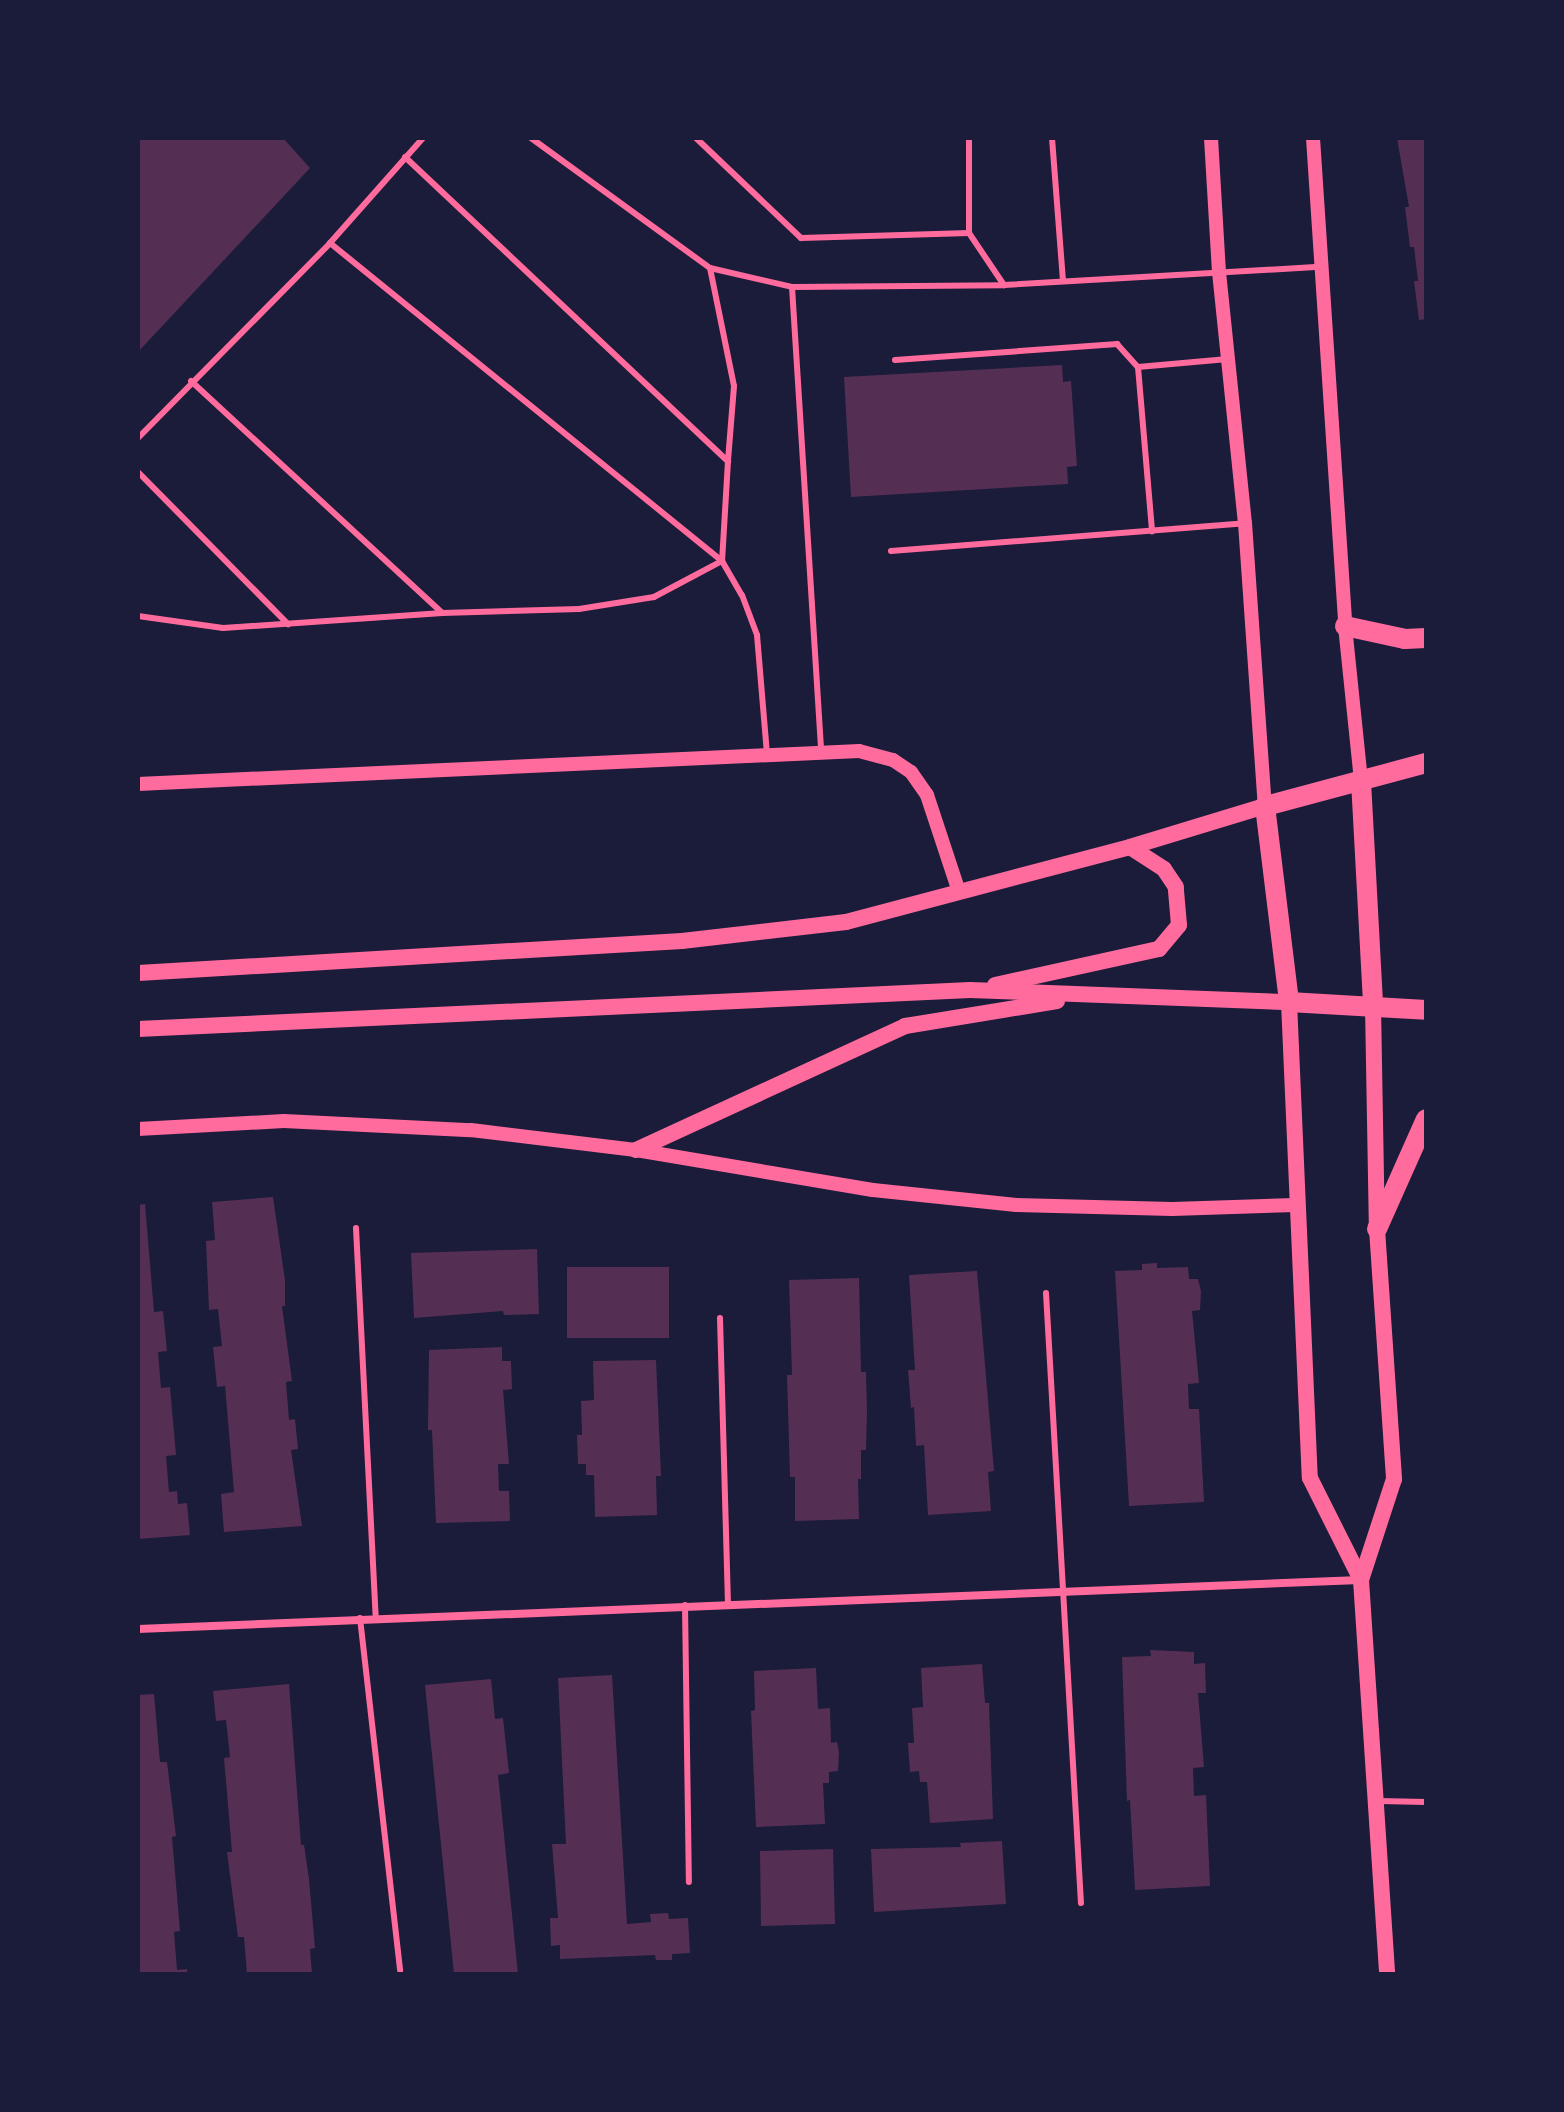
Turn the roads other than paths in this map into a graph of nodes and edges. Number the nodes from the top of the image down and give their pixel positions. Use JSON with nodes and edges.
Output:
{"nodes":[{"id":1,"x":423,"y":138,"type":"edge"},
{"id":2,"x":531,"y":138,"type":"edge"},
{"id":3,"x":696,"y":138,"type":"edge"},
{"id":4,"x":969,"y":138,"type":"edge"},
{"id":5,"x":1052,"y":138,"type":"edge"},
{"id":6,"x":1211,"y":138,"type":"edge"},
{"id":7,"x":1313,"y":138,"type":"edge"},
{"id":8,"x":405,"y":157,"type":"junction"},
{"id":9,"x":969,"y":233,"type":"junction"},
{"id":10,"x":330,"y":243,"type":"junction"},
{"id":11,"x":1319,"y":267,"type":"junction"},
{"id":12,"x":710,"y":268,"type":"junction"},
{"id":13,"x":1219,"y":272,"type":"junction"},
{"id":14,"x":1063,"y":281,"type":"junction"},
{"id":15,"x":1004,"y":285,"type":"junction"},
{"id":16,"x":792,"y":287,"type":"junction"},
{"id":17,"x":1229,"y":359,"type":"junction"},
{"id":18,"x":895,"y":360,"type":"dead end"},
{"id":19,"x":1138,"y":367,"type":"junction"},
{"id":20,"x":191,"y":381,"type":"junction"},
{"id":21,"x":138,"y":438,"type":"edge"},
{"id":22,"x":728,"y":461,"type":"junction"},
{"id":23,"x":138,"y":472,"type":"edge"},
{"id":24,"x":1245,"y":523,"type":"junction"},
{"id":25,"x":1152,"y":531,"type":"junction"},
{"id":26,"x":891,"y":551,"type":"dead end"},
{"id":27,"x":722,"y":561,"type":"junction"},
{"id":28,"x":442,"y":613,"type":"junction"},
{"id":29,"x":138,"y":616,"type":"edge"},
{"id":30,"x":288,"y":624,"type":"junction"},
{"id":31,"x":1345,"y":626,"type":"junction"},
{"id":32,"x":1426,"y":638,"type":"edge"},
{"id":33,"x":821,"y":752,"type":"junction"},
{"id":34,"x":767,"y":754,"type":"junction"},
{"id":35,"x":1426,"y":763,"type":"edge"},
{"id":36,"x":1361,"y":781,"type":"junction"},
{"id":37,"x":138,"y":784,"type":"edge"},
{"id":38,"x":1265,"y":806,"type":"junction"},
{"id":39,"x":1130,"y":847,"type":"junction"},
{"id":40,"x":959,"y":892,"type":"junction"},
{"id":41,"x":138,"y":973,"type":"edge"},
{"id":42,"x":970,"y":990,"type":"junction"},
{"id":43,"x":1090,"y":995,"type":"junction"},
{"id":44,"x":1289,"y":1002,"type":"junction"},
{"id":45,"x":1373,"y":1006,"type":"junction"},
{"id":46,"x":1426,"y":1010,"type":"edge"},
{"id":47,"x":138,"y":1029,"type":"edge"},
{"id":48,"x":1426,"y":1119,"type":"edge"},
{"id":49,"x":138,"y":1129,"type":"edge"},
{"id":50,"x":636,"y":1150,"type":"junction"},
{"id":51,"x":1295,"y":1205,"type":"junction"},
{"id":52,"x":356,"y":1228,"type":"dead end"},
{"id":53,"x":1377,"y":1229,"type":"junction"},
{"id":54,"x":1046,"y":1293,"type":"dead end"},
{"id":55,"x":720,"y":1318,"type":"dead end"},
{"id":56,"x":1361,"y":1580,"type":"junction"},
{"id":57,"x":1061,"y":1592,"type":"junction"},
{"id":58,"x":728,"y":1604,"type":"junction"},
{"id":59,"x":685,"y":1605,"type":"junction"},
{"id":60,"x":376,"y":1617,"type":"junction"},
{"id":61,"x":360,"y":1618,"type":"junction"},
{"id":62,"x":138,"y":1629,"type":"edge"},
{"id":63,"x":1376,"y":1801,"type":"junction"},
{"id":64,"x":1426,"y":1802,"type":"edge"},
{"id":65,"x":689,"y":1882,"type":"dead end"},
{"id":66,"x":1081,"y":1903,"type":"dead end"},
{"id":67,"x":400,"y":1971,"type":"dead end"},
{"id":68,"x":1387,"y":1974,"type":"edge"}],
"edges":[{"from":1,"to":8,"type":"lane"},
{"from":2,"to":12,"type":"lane"},
{"from":3,"to":9,"type":"lane"},
{"from":4,"to":9,"type":"lane"},
{"from":5,"to":14,"type":"lane"},
{"from":6,"to":13,"type":"street"},
{"from":7,"to":11,"type":"street"},
{"from":8,"to":10,"type":"lane"},
{"from":8,"to":22,"type":"lane"},
{"from":9,"to":15,"type":"lane"},
{"from":10,"to":20,"type":"lane"},
{"from":10,"to":27,"type":"lane"},
{"from":11,"to":13,"type":"lane"},
{"from":11,"to":31,"type":"street"},
{"from":12,"to":16,"type":"lane"},
{"from":12,"to":22,"type":"lane"},
{"from":13,"to":14,"type":"lane"},
{"from":13,"to":17,"type":"street"},
{"from":14,"to":15,"type":"lane"},
{"from":15,"to":16,"type":"lane"},
{"from":16,"to":33,"type":"lane"},
{"from":17,"to":19,"type":"lane"},
{"from":17,"to":24,"type":"street"},
{"from":18,"to":19,"type":"lane"},
{"from":19,"to":25,"type":"lane"},
{"from":20,"to":21,"type":"lane"},
{"from":20,"to":28,"type":"lane"},
{"from":22,"to":27,"type":"lane"},
{"from":23,"to":30,"type":"lane"},
{"from":24,"to":25,"type":"lane"},
{"from":24,"to":38,"type":"street"},
{"from":25,"to":26,"type":"lane"},
{"from":27,"to":28,"type":"lane"},
{"from":27,"to":34,"type":"lane"},
{"from":28,"to":30,"type":"lane"},
{"from":29,"to":30,"type":"lane"},
{"from":31,"to":32,"type":"main road"},
{"from":31,"to":36,"type":"street"},
{"from":33,"to":34,"type":"street"},
{"from":33,"to":40,"type":"street"},
{"from":34,"to":37,"type":"street"},
{"from":35,"to":36,"type":"main road"},
{"from":36,"to":38,"type":"main road"},
{"from":36,"to":45,"type":"main road"},
{"from":38,"to":39,"type":"main road"},
{"from":38,"to":44,"type":"main road"},
{"from":39,"to":40,"type":"main road"},
{"from":39,"to":42,"type":"main road"},
{"from":40,"to":41,"type":"main road"},
{"from":42,"to":43,"type":"main road"},
{"from":42,"to":47,"type":"main road"},
{"from":43,"to":44,"type":"main road"},
{"from":43,"to":50,"type":"main road"},
{"from":44,"to":45,"type":"main road"},
{"from":44,"to":51,"type":"main road"},
{"from":45,"to":46,"type":"main road"},
{"from":45,"to":53,"type":"main road"},
{"from":48,"to":53,"type":"main road"},
{"from":49,"to":50,"type":"street"},
{"from":50,"to":51,"type":"street"},
{"from":51,"to":56,"type":"main road"},
{"from":52,"to":60,"type":"lane"},
{"from":53,"to":56,"type":"main road"},
{"from":54,"to":57,"type":"lane"},
{"from":55,"to":58,"type":"lane"},
{"from":56,"to":57,"type":"street"},
{"from":56,"to":63,"type":"main road"},
{"from":57,"to":58,"type":"street"},
{"from":57,"to":66,"type":"lane"},
{"from":58,"to":59,"type":"street"},
{"from":59,"to":60,"type":"street"},
{"from":59,"to":65,"type":"lane"},
{"from":60,"to":61,"type":"street"},
{"from":61,"to":62,"type":"street"},
{"from":61,"to":67,"type":"lane"},
{"from":63,"to":64,"type":"lane"},
{"from":63,"to":68,"type":"main road"}]}
